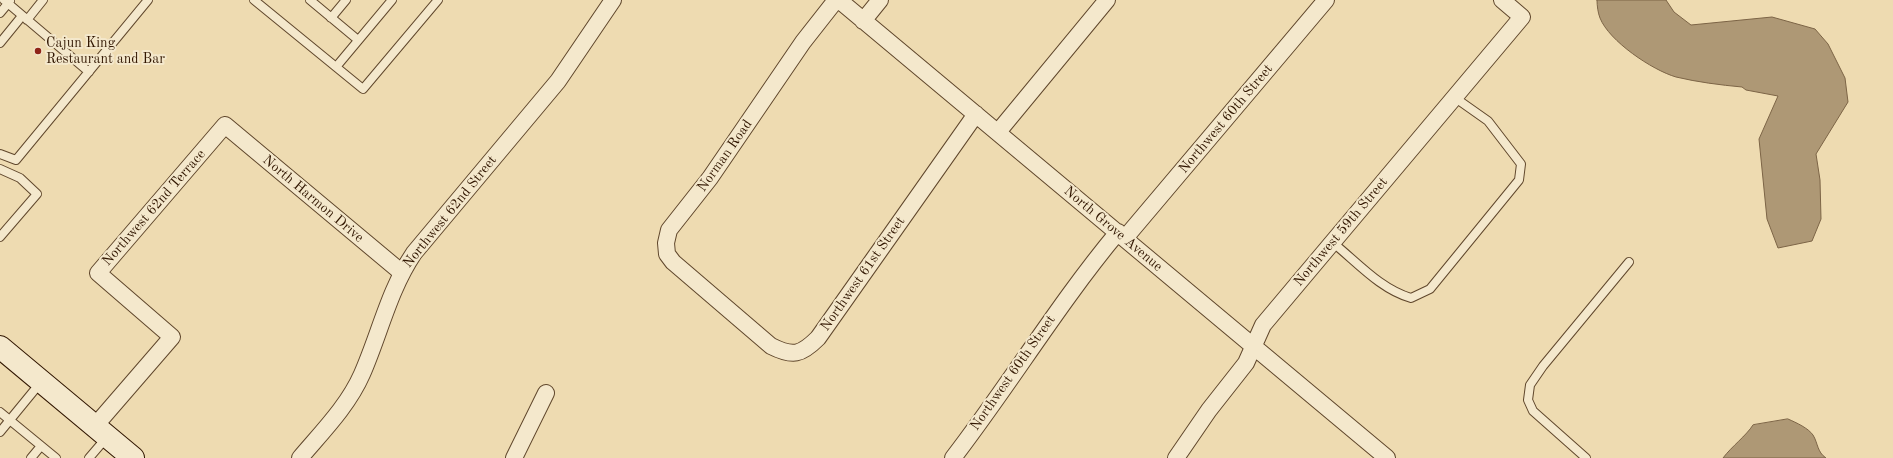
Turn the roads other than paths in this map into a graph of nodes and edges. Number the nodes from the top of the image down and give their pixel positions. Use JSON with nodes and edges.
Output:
{"nodes":[{"id":1,"x":43,"y":0,"type":"edge"},
{"id":2,"x":148,"y":0,"type":"edge"},
{"id":3,"x":254,"y":0,"type":"edge"},
{"id":4,"x":310,"y":0,"type":"edge"},
{"id":5,"x":346,"y":0,"type":"edge"},
{"id":6,"x":392,"y":0,"type":"edge"},
{"id":7,"x":438,"y":0,"type":"edge"},
{"id":8,"x":613,"y":0,"type":"edge"},
{"id":9,"x":837,"y":0,"type":"edge"},
{"id":10,"x":880,"y":0,"type":"edge"},
{"id":11,"x":1107,"y":0,"type":"edge"},
{"id":12,"x":1326,"y":0,"type":"edge"},
{"id":13,"x":1502,"y":0,"type":"edge"},
{"id":14,"x":8,"y":1,"type":"edge"},
{"id":15,"x":0,"y":13,"type":"edge"},
{"id":16,"x":25,"y":18,"type":"junction"},
{"id":17,"x":331,"y":18,"type":"junction"},
{"id":18,"x":863,"y":20,"type":"junction"},
{"id":19,"x":358,"y":40,"type":"junction"},
{"id":20,"x":0,"y":43,"type":"edge"},
{"id":21,"x":336,"y":67,"type":"junction"},
{"id":22,"x":89,"y":72,"type":"junction"},
{"id":23,"x":1454,"y":97,"type":"junction"},
{"id":24,"x":976,"y":114,"type":"junction"},
{"id":25,"x":225,"y":125,"type":"joint"},
{"id":26,"x":998,"y":132,"type":"junction"},
{"id":27,"x":0,"y":154,"type":"edge"},
{"id":28,"x":0,"y":169,"type":"edge"},
{"id":29,"x":1122,"y":235,"type":"junction"},
{"id":30,"x":0,"y":237,"type":"edge"},
{"id":31,"x":1332,"y":242,"type":"junction"},
{"id":32,"x":1628,"y":262,"type":"dead end"},
{"id":33,"x":401,"y":272,"type":"junction"},
{"id":34,"x":722,"y":304,"type":"joint"},
{"id":35,"x":1254,"y":346,"type":"junction"},
{"id":36,"x":0,"y":347,"type":"edge"},
{"id":37,"x":42,"y":382,"type":"junction"},
{"id":38,"x":546,"y":393,"type":"dead end"},
{"id":39,"x":0,"y":412,"type":"edge"},
{"id":40,"x":10,"y":420,"type":"junction"},
{"id":41,"x":101,"y":431,"type":"junction"},
{"id":42,"x":0,"y":432,"type":"edge"},
{"id":43,"x":41,"y":446,"type":"junction"},
{"id":44,"x":31,"y":458,"type":"edge"},
{"id":45,"x":56,"y":458,"type":"edge"},
{"id":46,"x":89,"y":458,"type":"edge"},
{"id":47,"x":133,"y":458,"type":"edge"},
{"id":48,"x":300,"y":458,"type":"edge"},
{"id":49,"x":514,"y":458,"type":"edge"},
{"id":50,"x":953,"y":458,"type":"edge"},
{"id":51,"x":1176,"y":458,"type":"edge"},
{"id":52,"x":1388,"y":458,"type":"edge"},
{"id":53,"x":1586,"y":458,"type":"edge"}],
"edges":[{"from":1,"to":16,"type":"lane"},
{"from":2,"to":22,"type":"lane"},
{"from":3,"to":21,"type":"lane"},
{"from":4,"to":17,"type":"lane"},
{"from":5,"to":17,"type":"lane"},
{"from":6,"to":19,"type":"lane"},
{"from":7,"to":21,"type":"lane"},
{"from":8,"to":33,"type":"street","name":"Northwest 62nd Street"},
{"from":9,"to":18,"type":"street","name":"North Grove Avenue"},
{"from":9,"to":34,"type":"street","name":"Norman Road"},
{"from":10,"to":18,"type":"street"},
{"from":11,"to":26,"type":"street"},
{"from":12,"to":29,"type":"street","name":"Northwest 60th Street"},
{"from":13,"to":23,"type":"street","name":"Northwest 59th Street"},
{"from":14,"to":15,"type":"lane"},
{"from":14,"to":16,"type":"lane"},
{"from":16,"to":20,"type":"lane"},
{"from":16,"to":22,"type":"lane"},
{"from":17,"to":19,"type":"lane"},
{"from":18,"to":24,"type":"street","name":"North Grove Avenue"},
{"from":19,"to":21,"type":"lane"},
{"from":22,"to":27,"type":"lane"},
{"from":23,"to":31,"type":"street","name":"Northwest 59th Street"},
{"from":23,"to":31,"type":"lane"},
{"from":24,"to":26,"type":"street","name":"North Grove Avenue"},
{"from":24,"to":34,"type":"street","name":"Northwest 61st Street"},
{"from":25,"to":33,"type":"street","name":"North Harmon Drive"},
{"from":25,"to":41,"type":"street","name":"Northwest 62nd Terrace"},
{"from":26,"to":29,"type":"street","name":"North Grove Avenue"},
{"from":28,"to":30,"type":"lane"},
{"from":29,"to":35,"type":"street","name":"North Grove Avenue"},
{"from":29,"to":50,"type":"street","name":"Northwest 60th Street"},
{"from":31,"to":35,"type":"street","name":"Northwest 59th Street"},
{"from":32,"to":53,"type":"lane"},
{"from":33,"to":48,"type":"street","name":"Northwest 62nd Street"},
{"from":35,"to":51,"type":"street","name":"Northwest 59th Street"},
{"from":35,"to":52,"type":"street","name":"North Grove Avenue"},
{"from":36,"to":37,"type":"main road"},
{"from":37,"to":40,"type":"lane"},
{"from":37,"to":41,"type":"main road"},
{"from":38,"to":49,"type":"street"},
{"from":39,"to":40,"type":"lane"},
{"from":40,"to":42,"type":"lane"},
{"from":40,"to":43,"type":"lane"},
{"from":41,"to":46,"type":"lane"},
{"from":41,"to":47,"type":"main road"},
{"from":43,"to":44,"type":"lane"},
{"from":43,"to":45,"type":"lane"}]}
